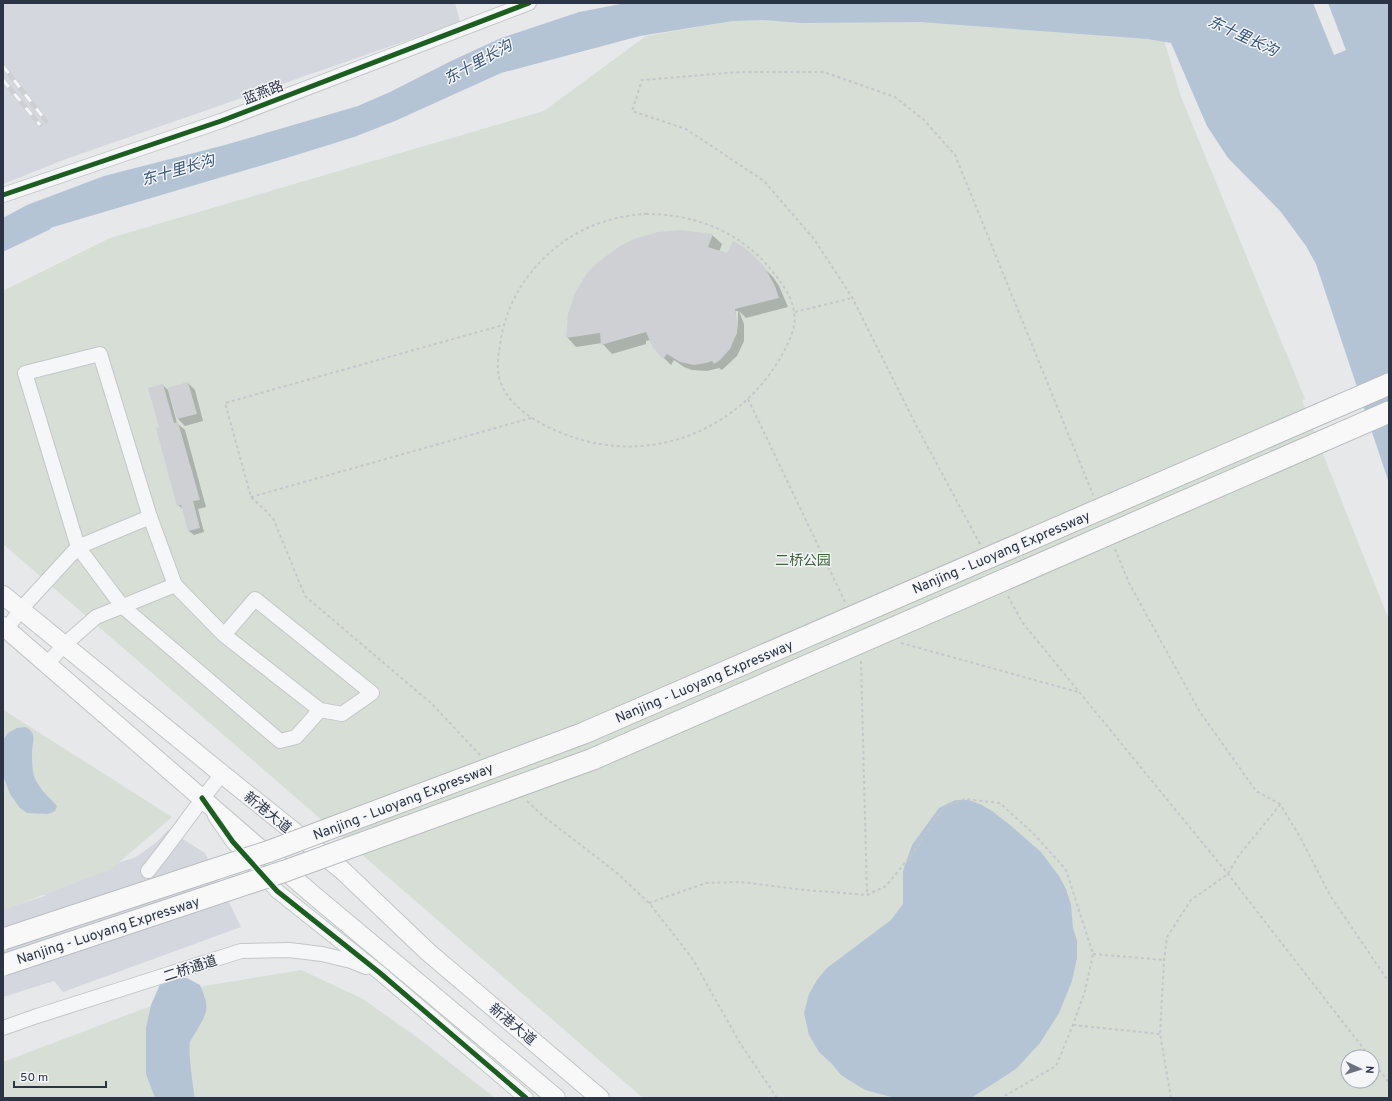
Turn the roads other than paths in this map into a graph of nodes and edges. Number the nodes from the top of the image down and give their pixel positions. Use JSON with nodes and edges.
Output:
{"nodes":[{"id":1,"x":529,"y":3,"type":"edge"},
{"id":2,"x":3,"y":195,"type":"edge"},
{"id":3,"x":1389,"y":384,"type":"edge"},
{"id":4,"x":1389,"y":412,"type":"edge"},
{"id":5,"x":150,"y":517,"type":"junction"},
{"id":6,"x":78,"y":547,"type":"junction"},
{"id":7,"x":175,"y":585,"type":"junction"},
{"id":8,"x":3,"y":595,"type":"edge"},
{"id":9,"x":122,"y":606,"type":"junction"},
{"id":10,"x":21,"y":609,"type":"junction"},
{"id":11,"x":5,"y":627,"type":"edge"},
{"id":12,"x":224,"y":635,"type":"junction"},
{"id":13,"x":64,"y":645,"type":"junction"},
{"id":14,"x":47,"y":664,"type":"junction"},
{"id":15,"x":320,"y":710,"type":"junction"},
{"id":16,"x":222,"y":774,"type":"junction"},
{"id":17,"x":202,"y":798,"type":"junction"},
{"id":18,"x":148,"y":871,"type":"dead end"},
{"id":19,"x":3,"y":939,"type":"edge"},
{"id":20,"x":3,"y":965,"type":"edge"},
{"id":21,"x":380,"y":973,"type":"junction"},
{"id":22,"x":3,"y":1028,"type":"edge"},
{"id":23,"x":526,"y":1098,"type":"edge"},
{"id":24,"x":556,"y":1098,"type":"edge"},
{"id":25,"x":600,"y":1098,"type":"edge"}],
"edges":[{"from":1,"to":2,"type":"street","name":"蓝燕路"},
{"from":3,"to":19,"type":"highway","name":"Nanjing - Luoyang Expressway","bridge":true},
{"from":4,"to":20,"type":"highway","name":"Nanjing - Luoyang Expressway","bridge":true},
{"from":5,"to":6,"type":"street"},
{"from":5,"to":6,"type":"street"},
{"from":5,"to":7,"type":"street"},
{"from":6,"to":9,"type":"street"},
{"from":6,"to":10,"type":"street"},
{"from":7,"to":9,"type":"street"},
{"from":7,"to":12,"type":"street"},
{"from":8,"to":10,"type":"main road","name":"新港大道"},
{"from":9,"to":13,"type":"street"},
{"from":9,"to":15,"type":"street"},
{"from":10,"to":11,"type":"street"},
{"from":10,"to":13,"type":"main road","name":"新港大道"},
{"from":11,"to":14,"type":"main road","name":"新港大道"},
{"from":12,"to":15,"type":"street"},
{"from":12,"to":15,"type":"street"},
{"from":13,"to":14,"type":"street"},
{"from":13,"to":16,"type":"main road","name":"新港大道"},
{"from":14,"to":17,"type":"main road","name":"新港大道"},
{"from":16,"to":17,"type":"street"},
{"from":16,"to":25,"type":"main road","name":"新港大道"},
{"from":17,"to":18,"type":"street"},
{"from":17,"to":21,"type":"street"},
{"from":17,"to":24,"type":"main road","name":"新港大道"},
{"from":21,"to":22,"type":"street","name":"二桥通道"},
{"from":21,"to":23,"type":"street"}]}
